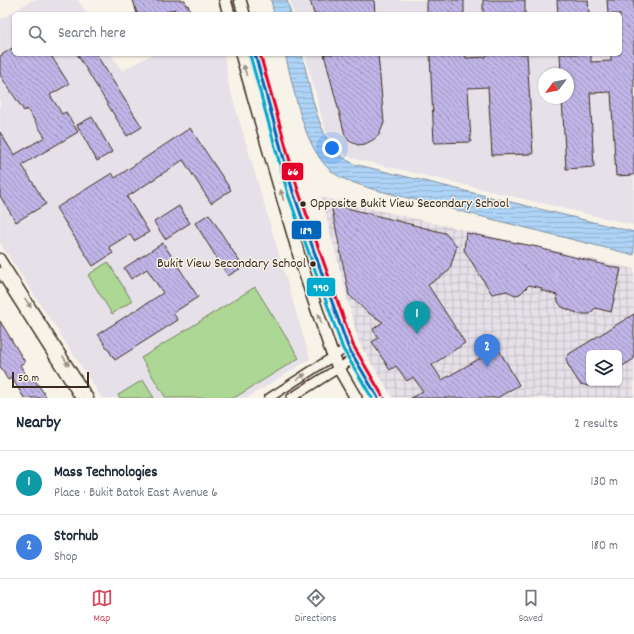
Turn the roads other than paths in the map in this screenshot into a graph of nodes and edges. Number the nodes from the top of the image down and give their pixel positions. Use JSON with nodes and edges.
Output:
{"nodes":[{"id":1,"x":225,"y":0,"type":"edge"},
{"id":2,"x":240,"y":0,"type":"edge"},
{"id":3,"x":228,"y":12,"type":"edge"},
{"id":4,"x":243,"y":12,"type":"edge"},
{"id":5,"x":242,"y":56,"type":"edge"},
{"id":6,"x":256,"y":56,"type":"edge"},
{"id":7,"x":0,"y":258,"type":"edge"},
{"id":8,"x":0,"y":272,"type":"edge"},
{"id":9,"x":348,"y":347,"type":"junction"},
{"id":10,"x":332,"y":356,"type":"junction"},
{"id":11,"x":353,"y":359,"type":"junction"},
{"id":12,"x":338,"y":367,"type":"junction"},
{"id":13,"x":80,"y":398,"type":"edge"},
{"id":14,"x":89,"y":398,"type":"edge"},
{"id":15,"x":269,"y":398,"type":"edge"},
{"id":16,"x":291,"y":398,"type":"edge"},
{"id":17,"x":356,"y":398,"type":"edge"},
{"id":18,"x":378,"y":398,"type":"edge"}],
"edges":[{"from":1,"to":3,"type":"main road"},
{"from":2,"to":4,"type":"main road"},
{"from":10,"to":5,"type":"main road","one_way":true},
{"from":6,"to":9,"type":"main road"},
{"from":7,"to":14,"type":"street","one_way":true},
{"from":8,"to":13,"type":"street"},
{"from":9,"to":10,"type":"street"},
{"from":9,"to":11,"type":"main road"},
{"from":10,"to":12,"type":"main road"},
{"from":15,"to":10,"type":"street","one_way":true},
{"from":11,"to":12,"type":"street"},
{"from":11,"to":18,"type":"main road"},
{"from":12,"to":16,"type":"street"},
{"from":12,"to":17,"type":"main road"}]}
